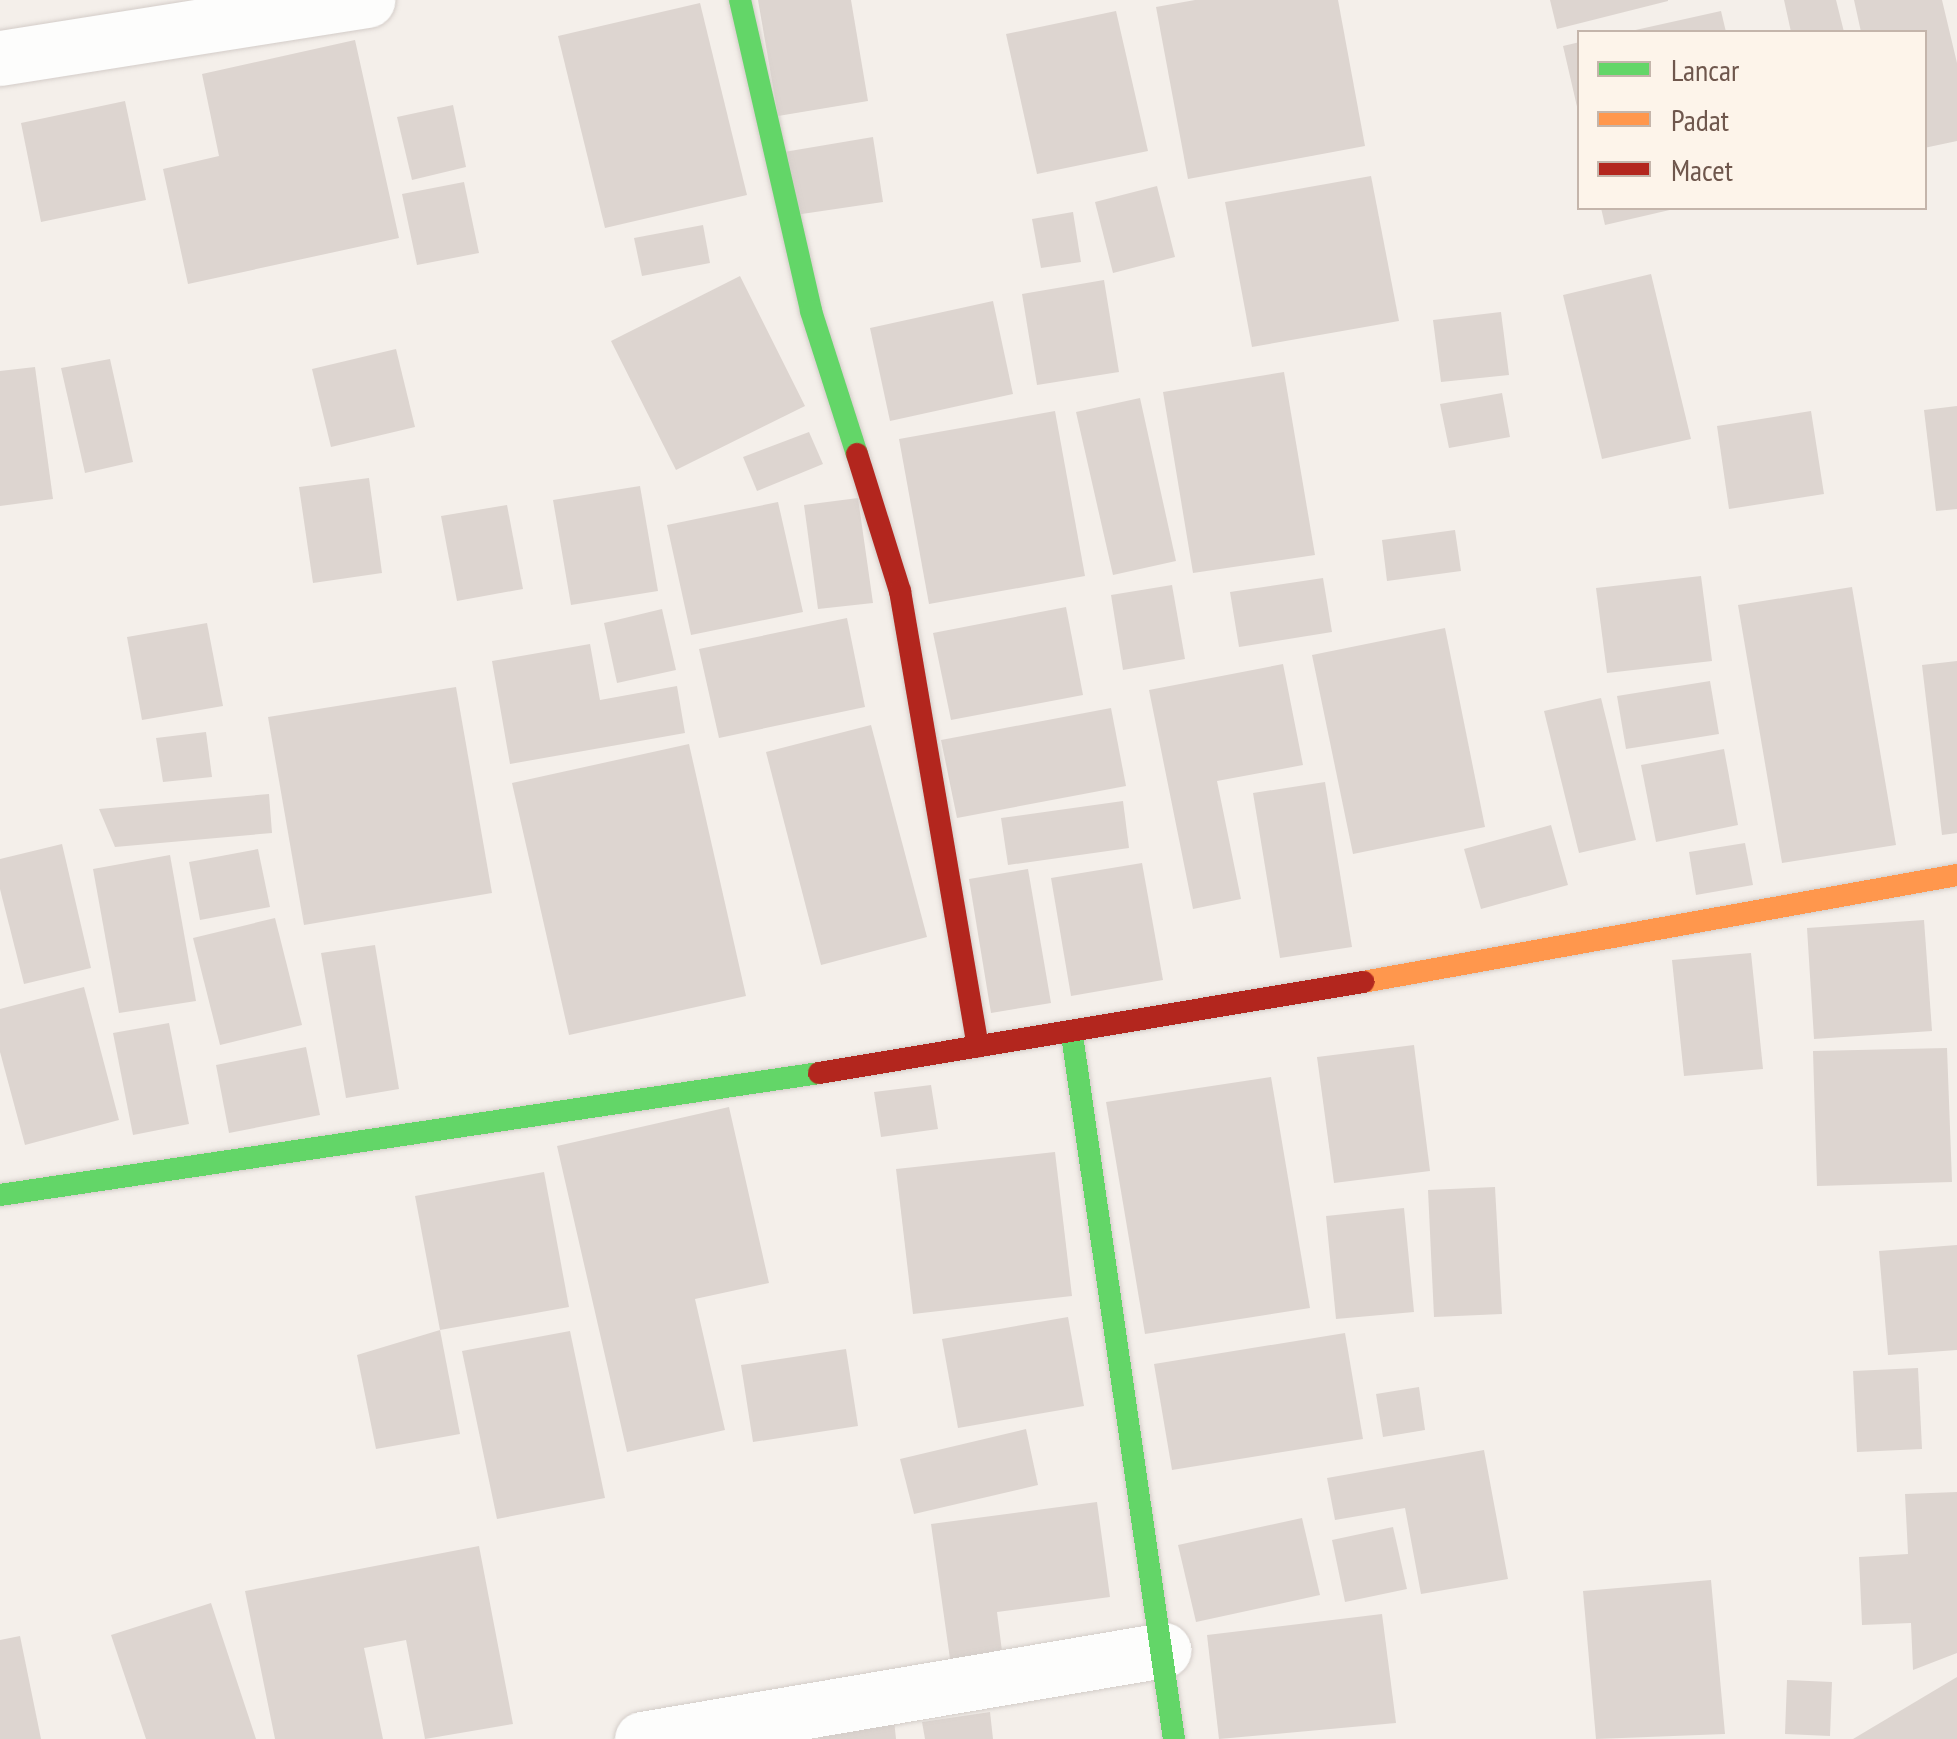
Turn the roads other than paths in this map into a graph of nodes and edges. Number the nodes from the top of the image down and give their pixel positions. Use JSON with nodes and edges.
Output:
{"nodes":[{"id":1,"x":367,"y":0,"type":"edge"},
{"id":2,"x":740,"y":0,"type":"edge"},
{"id":3,"x":0,"y":58,"type":"edge"},
{"id":4,"x":1957,"y":875,"type":"edge"},
{"id":5,"x":1072,"y":1035,"type":"junction"},
{"id":6,"x":978,"y":1046,"type":"junction"},
{"id":7,"x":0,"y":1195,"type":"edge"},
{"id":8,"x":1163,"y":1650,"type":"junction"},
{"id":9,"x":642,"y":1739,"type":"edge"},
{"id":10,"x":1174,"y":1739,"type":"edge"}],
"edges":[{"from":1,"to":3,"type":"street"},
{"from":2,"to":6,"type":"street"},
{"from":4,"to":5,"type":"street"},
{"from":5,"to":6,"type":"street"},
{"from":5,"to":8,"type":"street"},
{"from":6,"to":7,"type":"street"},
{"from":8,"to":9,"type":"street"},
{"from":8,"to":10,"type":"street"}]}
